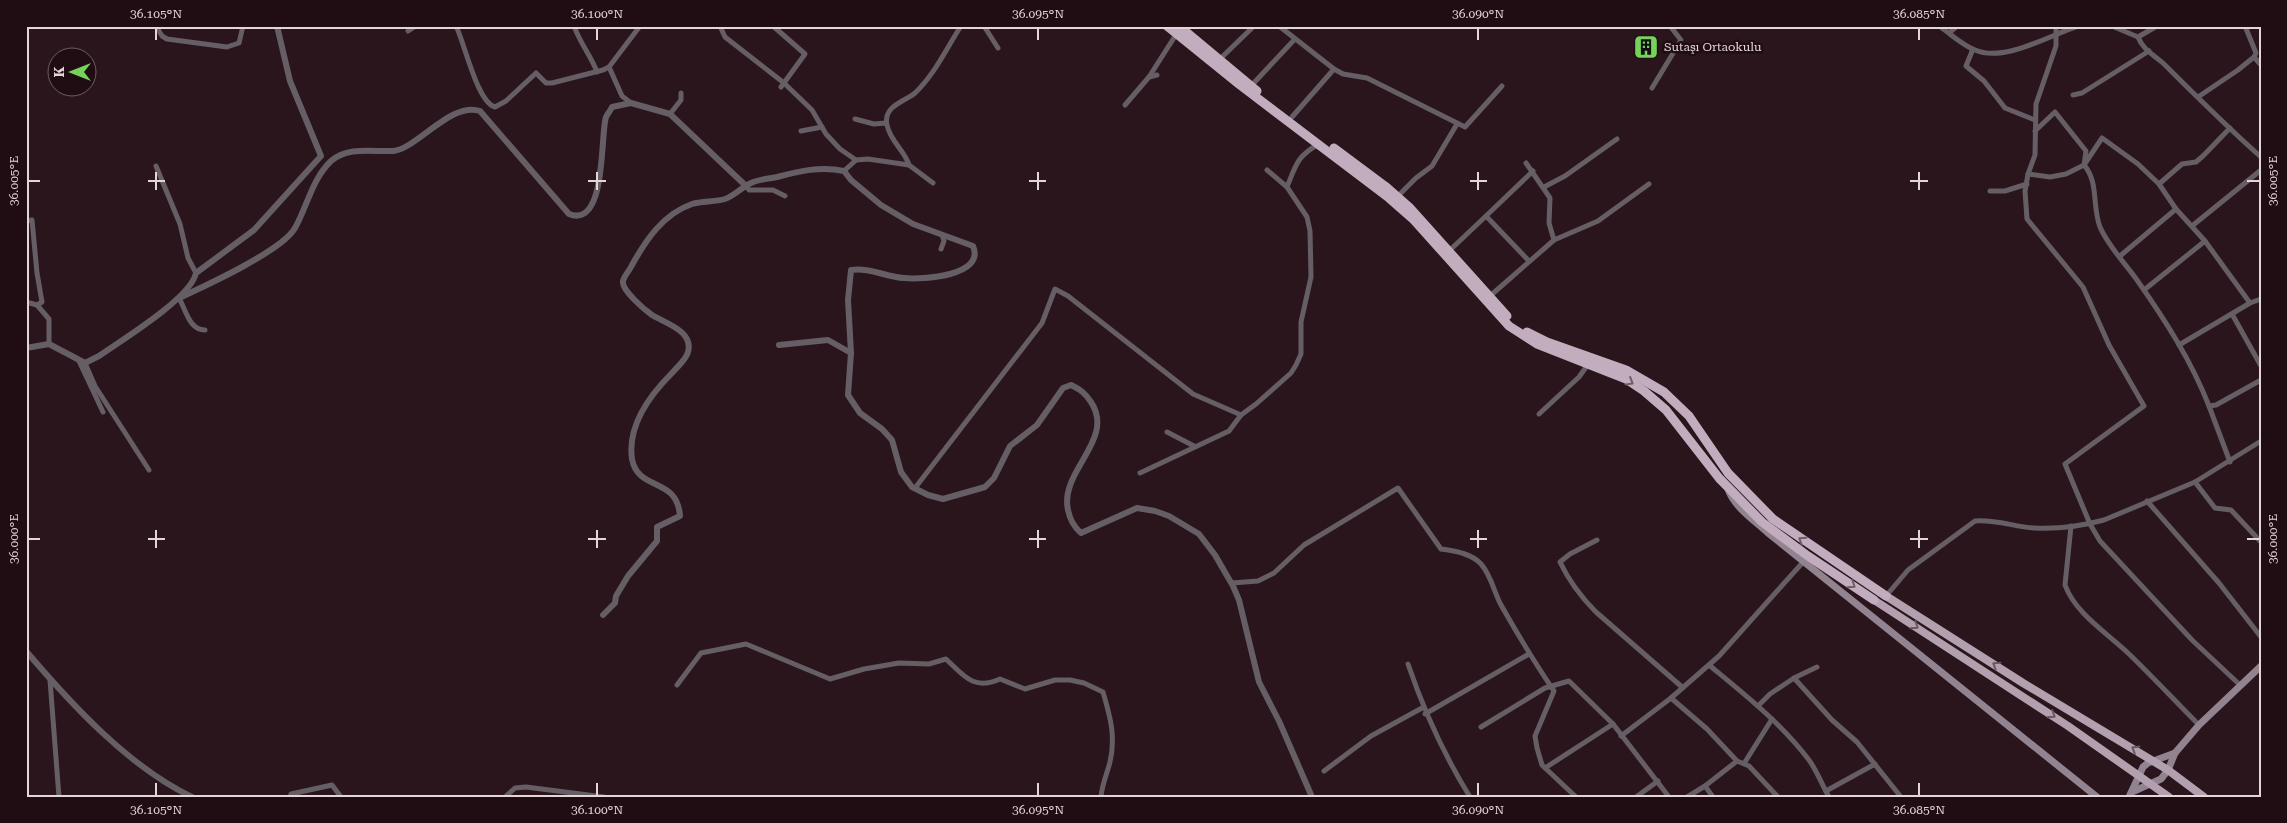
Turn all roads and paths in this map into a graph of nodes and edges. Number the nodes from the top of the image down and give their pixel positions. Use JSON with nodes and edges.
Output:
{"nodes":[{"id":1,"x":156,"y":26,"type":"edge"},
{"id":2,"x":243,"y":26,"type":"edge"},
{"id":3,"x":277,"y":26,"type":"edge"},
{"id":4,"x":416,"y":26,"type":"edge"},
{"id":5,"x":456,"y":26,"type":"edge"},
{"id":6,"x":574,"y":26,"type":"edge"},
{"id":7,"x":640,"y":26,"type":"edge"},
{"id":8,"x":720,"y":26,"type":"edge"},
{"id":9,"x":773,"y":26,"type":"edge"},
{"id":10,"x":961,"y":26,"type":"edge"},
{"id":11,"x":984,"y":26,"type":"edge"},
{"id":12,"x":1167,"y":26,"type":"edge"},
{"id":13,"x":1254,"y":26,"type":"edge"},
{"id":14,"x":1279,"y":26,"type":"edge"},
{"id":15,"x":1670,"y":26,"type":"edge"},
{"id":16,"x":1939,"y":26,"type":"edge"},
{"id":17,"x":1957,"y":26,"type":"edge"},
{"id":18,"x":2056,"y":26,"type":"edge"},
{"id":19,"x":2078,"y":26,"type":"edge"},
{"id":20,"x":2112,"y":26,"type":"edge"},
{"id":21,"x":2157,"y":26,"type":"edge"},
{"id":22,"x":2245,"y":26,"type":"edge"},
{"id":23,"x":1179,"y":28,"type":"edge"},
{"id":24,"x":408,"y":31,"type":"dead end"},
{"id":25,"x":1949,"y":33,"type":"junction"},
{"id":26,"x":2056,"y":33,"type":"junction"},
{"id":27,"x":2138,"y":37,"type":"junction"},
{"id":28,"x":1294,"y":40,"type":"junction"},
{"id":29,"x":998,"y":48,"type":"dead end"},
{"id":30,"x":1973,"y":50,"type":"junction"},
{"id":31,"x":2149,"y":51,"type":"junction"},
{"id":32,"x":2254,"y":57,"type":"junction"},
{"id":33,"x":1220,"y":59,"type":"junction"},
{"id":34,"x":2261,"y":65,"type":"edge"},
{"id":35,"x":609,"y":67,"type":"junction"},
{"id":36,"x":1334,"y":69,"type":"junction"},
{"id":37,"x":596,"y":72,"type":"junction"},
{"id":38,"x":1157,"y":75,"type":"dead end"},
{"id":39,"x":1149,"y":77,"type":"junction"},
{"id":40,"x":782,"y":85,"type":"junction"},
{"id":41,"x":1251,"y":86,"type":"junction"},
{"id":42,"x":1502,"y":86,"type":"dead end"},
{"id":43,"x":1652,"y":88,"type":"dead end"},
{"id":44,"x":681,"y":93,"type":"dead end"},
{"id":45,"x":2073,"y":96,"type":"dead end"},
{"id":46,"x":2198,"y":97,"type":"junction"},
{"id":47,"x":631,"y":103,"type":"junction"},
{"id":48,"x":1125,"y":105,"type":"dead end"},
{"id":49,"x":670,"y":114,"type":"junction"},
{"id":50,"x":1292,"y":117,"type":"junction"},
{"id":51,"x":855,"y":119,"type":"dead end"},
{"id":52,"x":2035,"y":120,"type":"junction"},
{"id":53,"x":886,"y":123,"type":"junction"},
{"id":54,"x":1457,"y":124,"type":"junction"},
{"id":55,"x":822,"y":127,"type":"junction"},
{"id":56,"x":2230,"y":128,"type":"junction"},
{"id":57,"x":801,"y":131,"type":"dead end"},
{"id":58,"x":2035,"y":131,"type":"junction"},
{"id":59,"x":1617,"y":139,"type":"dead end"},
{"id":60,"x":1320,"y":144,"type":"junction"},
{"id":61,"x":2261,"y":157,"type":"edge"},
{"id":62,"x":856,"y":160,"type":"junction"},
{"id":63,"x":1526,"y":163,"type":"dead end"},
{"id":64,"x":909,"y":165,"type":"junction"},
{"id":65,"x":156,"y":166,"type":"dead end"},
{"id":66,"x":2084,"y":166,"type":"junction"},
{"id":67,"x":1267,"y":170,"type":"dead end"},
{"id":68,"x":2261,"y":170,"type":"edge"},
{"id":69,"x":844,"y":171,"type":"junction"},
{"id":70,"x":1532,"y":171,"type":"junction"},
{"id":71,"x":2028,"y":174,"type":"junction"},
{"id":72,"x":933,"y":183,"type":"dead end"},
{"id":73,"x":1649,"y":184,"type":"dead end"},
{"id":74,"x":2026,"y":184,"type":"junction"},
{"id":75,"x":2159,"y":184,"type":"junction"},
{"id":76,"x":745,"y":186,"type":"junction"},
{"id":77,"x":1287,"y":187,"type":"junction"},
{"id":78,"x":1544,"y":187,"type":"junction"},
{"id":79,"x":1990,"y":191,"type":"dead end"},
{"id":80,"x":785,"y":196,"type":"dead end"},
{"id":81,"x":1397,"y":197,"type":"junction"},
{"id":82,"x":2176,"y":209,"type":"junction"},
{"id":83,"x":1486,"y":216,"type":"junction"},
{"id":84,"x":26,"y":221,"type":"edge"},
{"id":85,"x":2192,"y":226,"type":"junction"},
{"id":86,"x":942,"y":235,"type":"junction"},
{"id":87,"x":1554,"y":240,"type":"junction"},
{"id":88,"x":2205,"y":241,"type":"junction"},
{"id":89,"x":941,"y":249,"type":"dead end"},
{"id":90,"x":1449,"y":251,"type":"junction"},
{"id":91,"x":2120,"y":256,"type":"junction"},
{"id":92,"x":1529,"y":261,"type":"junction"},
{"id":93,"x":196,"y":273,"type":"junction"},
{"id":94,"x":2144,"y":290,"type":"junction"},
{"id":95,"x":1490,"y":296,"type":"junction"},
{"id":96,"x":179,"y":298,"type":"junction"},
{"id":97,"x":2261,"y":299,"type":"edge"},
{"id":98,"x":26,"y":302,"type":"edge"},
{"id":99,"x":2250,"y":303,"type":"junction"},
{"id":100,"x":36,"y":305,"type":"junction"},
{"id":101,"x":2232,"y":314,"type":"junction"},
{"id":102,"x":205,"y":330,"type":"dead end"},
{"id":103,"x":49,"y":344,"type":"junction"},
{"id":104,"x":2180,"y":344,"type":"junction"},
{"id":105,"x":779,"y":345,"type":"dead end"},
{"id":106,"x":26,"y":348,"type":"edge"},
{"id":107,"x":851,"y":353,"type":"junction"},
{"id":108,"x":82,"y":362,"type":"junction"},
{"id":109,"x":2260,"y":362,"type":"edge"},
{"id":110,"x":1589,"y":363,"type":"junction"},
{"id":111,"x":2261,"y":380,"type":"edge"},
{"id":112,"x":2209,"y":406,"type":"junction"},
{"id":113,"x":103,"y":412,"type":"dead end"},
{"id":114,"x":1539,"y":414,"type":"dead end"},
{"id":115,"x":1241,"y":415,"type":"junction"},
{"id":116,"x":1168,"y":432,"type":"dead end"},
{"id":117,"x":2261,"y":441,"type":"edge"},
{"id":118,"x":1194,"y":446,"type":"junction"},
{"id":119,"x":2230,"y":462,"type":"junction"},
{"id":120,"x":148,"y":470,"type":"dead end"},
{"id":121,"x":1140,"y":473,"type":"dead end"},
{"id":122,"x":2195,"y":482,"type":"junction"},
{"id":123,"x":1727,"y":486,"type":"junction"},
{"id":124,"x":915,"y":488,"type":"junction"},
{"id":125,"x":2147,"y":501,"type":"junction"},
{"id":126,"x":2090,"y":524,"type":"junction"},
{"id":127,"x":2071,"y":526,"type":"junction"},
{"id":128,"x":1597,"y":540,"type":"dead end"},
{"id":129,"x":2261,"y":542,"type":"edge"},
{"id":130,"x":1804,"y":561,"type":"junction"},
{"id":131,"x":1232,"y":583,"type":"junction"},
{"id":132,"x":1886,"y":596,"type":"junction"},
{"id":133,"x":1874,"y":600,"type":"joint"},
{"id":134,"x":603,"y":615,"type":"dead end"},
{"id":135,"x":2261,"y":638,"type":"edge"},
{"id":136,"x":26,"y":651,"type":"edge"},
{"id":137,"x":1529,"y":654,"type":"junction"},
{"id":138,"x":1408,"y":664,"type":"dead end"},
{"id":139,"x":1708,"y":665,"type":"junction"},
{"id":140,"x":2261,"y":666,"type":"edge"},
{"id":141,"x":1817,"y":667,"type":"dead end"},
{"id":142,"x":1794,"y":678,"type":"junction"},
{"id":143,"x":50,"y":680,"type":"junction"},
{"id":144,"x":677,"y":684,"type":"dead end"},
{"id":145,"x":2240,"y":685,"type":"junction"},
{"id":146,"x":1550,"y":686,"type":"junction"},
{"id":147,"x":1682,"y":687,"type":"junction"},
{"id":148,"x":1671,"y":698,"type":"junction"},
{"id":149,"x":1758,"y":706,"type":"junction"},
{"id":150,"x":1422,"y":708,"type":"junction"},
{"id":151,"x":1426,"y":714,"type":"junction"},
{"id":152,"x":1772,"y":719,"type":"junction"},
{"id":153,"x":1613,"y":724,"type":"junction"},
{"id":154,"x":2199,"y":725,"type":"junction"},
{"id":155,"x":1481,"y":727,"type":"dead end"},
{"id":156,"x":1622,"y":736,"type":"junction"},
{"id":157,"x":2175,"y":753,"type":"junction"},
{"id":158,"x":1737,"y":761,"type":"junction"},
{"id":159,"x":2154,"y":761,"type":"junction"},
{"id":160,"x":1745,"y":762,"type":"junction"},
{"id":161,"x":1875,"y":764,"type":"junction"},
{"id":162,"x":1545,"y":768,"type":"junction"},
{"id":163,"x":2168,"y":770,"type":"junction"},
{"id":164,"x":1324,"y":771,"type":"dead end"},
{"id":165,"x":2138,"y":776,"type":"junction"},
{"id":166,"x":1658,"y":781,"type":"junction"},
{"id":167,"x":2149,"y":784,"type":"junction"},
{"id":168,"x":1705,"y":786,"type":"junction"},
{"id":169,"x":1826,"y":791,"type":"junction"},
{"id":170,"x":2131,"y":794,"type":"edge"},
{"id":171,"x":59,"y":797,"type":"edge"},
{"id":172,"x":192,"y":797,"type":"edge"},
{"id":173,"x":290,"y":797,"type":"edge"},
{"id":174,"x":341,"y":797,"type":"edge"},
{"id":175,"x":506,"y":797,"type":"edge"},
{"id":176,"x":604,"y":797,"type":"edge"},
{"id":177,"x":1101,"y":797,"type":"edge"},
{"id":178,"x":1312,"y":797,"type":"edge"},
{"id":179,"x":1470,"y":797,"type":"edge"},
{"id":180,"x":1576,"y":797,"type":"edge"},
{"id":181,"x":1636,"y":797,"type":"edge"},
{"id":182,"x":1669,"y":797,"type":"edge"},
{"id":183,"x":1688,"y":797,"type":"edge"},
{"id":184,"x":1713,"y":797,"type":"edge"},
{"id":185,"x":1778,"y":797,"type":"edge"},
{"id":186,"x":1829,"y":797,"type":"edge"},
{"id":187,"x":1901,"y":797,"type":"edge"},
{"id":188,"x":2097,"y":797,"type":"edge"},
{"id":189,"x":2169,"y":797,"type":"edge"},
{"id":190,"x":2204,"y":797,"type":"edge"}],
"edges":[{"from":1,"to":2,"type":"street"},
{"from":3,"to":93,"type":"street"},
{"from":4,"to":24,"type":"street"},
{"from":5,"to":37,"type":"street"},
{"from":6,"to":37,"type":"street"},
{"from":7,"to":35,"type":"street"},
{"from":8,"to":40,"type":"street"},
{"from":9,"to":40,"type":"street"},
{"from":10,"to":53,"type":"street"},
{"from":11,"to":29,"type":"street"},
{"from":12,"to":23,"type":"highway"},
{"from":13,"to":33,"type":"street"},
{"from":14,"to":28,"type":"street"},
{"from":15,"to":43,"type":"street"},
{"from":16,"to":25,"type":"street"},
{"from":17,"to":25,"type":"street"},
{"from":18,"to":26,"type":"street"},
{"from":19,"to":26,"type":"street"},
{"from":20,"to":27,"type":"street"},
{"from":21,"to":27,"type":"street"},
{"from":22,"to":32,"type":"street"},
{"from":23,"to":33,"type":"highway"},
{"from":23,"to":39,"type":"street"},
{"from":23,"to":60,"type":"highway"},
{"from":25,"to":30,"type":"street"},
{"from":26,"to":30,"type":"street"},
{"from":26,"to":52,"type":"street"},
{"from":27,"to":31,"type":"street"},
{"from":28,"to":36,"type":"street"},
{"from":28,"to":41,"type":"street"},
{"from":30,"to":52,"type":"street"},
{"from":31,"to":45,"type":"street"},
{"from":31,"to":46,"type":"street"},
{"from":32,"to":34,"type":"street"},
{"from":32,"to":46,"type":"street"},
{"from":33,"to":41,"type":"highway"},
{"from":35,"to":37,"type":"street"},
{"from":35,"to":47,"type":"street"},
{"from":36,"to":50,"type":"street"},
{"from":36,"to":54,"type":"street"},
{"from":38,"to":39,"type":"street"},
{"from":39,"to":48,"type":"street"},
{"from":40,"to":55,"type":"street"},
{"from":41,"to":50,"type":"highway"},
{"from":42,"to":54,"type":"street"},
{"from":44,"to":49,"type":"street"},
{"from":46,"to":56,"type":"street"},
{"from":47,"to":49,"type":"street"},
{"from":47,"to":96,"type":"street"},
{"from":49,"to":76,"type":"street"},
{"from":50,"to":81,"type":"highway"},
{"from":51,"to":53,"type":"street"},
{"from":52,"to":58,"type":"street"},
{"from":53,"to":64,"type":"street"},
{"from":54,"to":81,"type":"street"},
{"from":55,"to":57,"type":"street"},
{"from":55,"to":62,"type":"street"},
{"from":56,"to":61,"type":"street"},
{"from":56,"to":75,"type":"street"},
{"from":58,"to":66,"type":"street"},
{"from":58,"to":71,"type":"street"},
{"from":59,"to":78,"type":"street"},
{"from":60,"to":77,"type":"street"},
{"from":60,"to":110,"type":"highway"},
{"from":62,"to":64,"type":"street"},
{"from":62,"to":69,"type":"street"},
{"from":63,"to":70,"type":"street"},
{"from":64,"to":72,"type":"street"},
{"from":65,"to":93,"type":"street"},
{"from":66,"to":71,"type":"street"},
{"from":66,"to":75,"type":"street"},
{"from":66,"to":91,"type":"street"},
{"from":67,"to":77,"type":"street"},
{"from":68,"to":85,"type":"street"},
{"from":69,"to":76,"type":"street"},
{"from":69,"to":86,"type":"street"},
{"from":70,"to":78,"type":"street"},
{"from":70,"to":83,"type":"street"},
{"from":71,"to":74,"type":"street"},
{"from":73,"to":87,"type":"street"},
{"from":74,"to":79,"type":"street"},
{"from":74,"to":126,"type":"street"},
{"from":75,"to":82,"type":"street"},
{"from":76,"to":80,"type":"street"},
{"from":76,"to":134,"type":"street"},
{"from":77,"to":115,"type":"street"},
{"from":78,"to":87,"type":"street"},
{"from":81,"to":90,"type":"highway"},
{"from":82,"to":85,"type":"street"},
{"from":82,"to":91,"type":"street"},
{"from":83,"to":90,"type":"street"},
{"from":83,"to":92,"type":"street"},
{"from":84,"to":100,"type":"street"},
{"from":85,"to":88,"type":"street"},
{"from":86,"to":89,"type":"street"},
{"from":86,"to":107,"type":"street"},
{"from":87,"to":92,"type":"street"},
{"from":88,"to":94,"type":"street"},
{"from":88,"to":99,"type":"street"},
{"from":90,"to":95,"type":"highway"},
{"from":91,"to":94,"type":"street"},
{"from":92,"to":95,"type":"street"},
{"from":93,"to":96,"type":"street"},
{"from":94,"to":104,"type":"street"},
{"from":132,"to":95,"type":"highway","one_way":true},
{"from":96,"to":102,"type":"street"},
{"from":96,"to":108,"type":"street"},
{"from":97,"to":99,"type":"street"},
{"from":98,"to":100,"type":"street"},
{"from":99,"to":101,"type":"street"},
{"from":100,"to":103,"type":"street"},
{"from":101,"to":104,"type":"street"},
{"from":101,"to":109,"type":"street"},
{"from":103,"to":106,"type":"street"},
{"from":103,"to":108,"type":"street"},
{"from":104,"to":112,"type":"street"},
{"from":105,"to":107,"type":"street"},
{"from":107,"to":124,"type":"street"},
{"from":108,"to":113,"type":"street"},
{"from":108,"to":120,"type":"street"},
{"from":110,"to":114,"type":"street"},
{"from":110,"to":123,"type":"highway","one_way":true},
{"from":111,"to":112,"type":"street"},
{"from":112,"to":119,"type":"street"},
{"from":115,"to":118,"type":"street"},
{"from":115,"to":124,"type":"street"},
{"from":116,"to":118,"type":"street"},
{"from":117,"to":119,"type":"street"},
{"from":118,"to":121,"type":"street"},
{"from":119,"to":122,"type":"street"},
{"from":122,"to":125,"type":"street"},
{"from":122,"to":129,"type":"street"},
{"from":123,"to":130,"type":"main road"},
{"from":123,"to":133,"type":"highway","one_way":true},
{"from":124,"to":131,"type":"street"},
{"from":125,"to":126,"type":"street"},
{"from":125,"to":135,"type":"street"},
{"from":126,"to":127,"type":"street"},
{"from":126,"to":145,"type":"street"},
{"from":127,"to":132,"type":"street"},
{"from":127,"to":154,"type":"street"},
{"from":128,"to":147,"type":"street"},
{"from":130,"to":139,"type":"street"},
{"from":130,"to":188,"type":"main road"},
{"from":131,"to":137,"type":"street"},
{"from":131,"to":178,"type":"street"},
{"from":159,"to":132,"type":"main road","one_way":true},
{"from":133,"to":165,"type":"main road","one_way":true},
{"from":136,"to":143,"type":"street"},
{"from":137,"to":146,"type":"street"},
{"from":137,"to":151,"type":"street"},
{"from":138,"to":150,"type":"street"},
{"from":139,"to":147,"type":"street"},
{"from":139,"to":149,"type":"street"},
{"from":140,"to":145,"type":"main road"},
{"from":141,"to":142,"type":"street"},
{"from":142,"to":149,"type":"street"},
{"from":142,"to":161,"type":"street"},
{"from":143,"to":171,"type":"street"},
{"from":143,"to":172,"type":"street"},
{"from":144,"to":177,"type":"street"},
{"from":145,"to":154,"type":"main road"},
{"from":146,"to":153,"type":"street"},
{"from":146,"to":155,"type":"street"},
{"from":146,"to":162,"type":"street"},
{"from":147,"to":148,"type":"street"},
{"from":148,"to":156,"type":"street"},
{"from":148,"to":158,"type":"street"},
{"from":149,"to":152,"type":"street"},
{"from":150,"to":151,"type":"street"},
{"from":150,"to":164,"type":"street"},
{"from":151,"to":179,"type":"street"},
{"from":152,"to":160,"type":"street"},
{"from":152,"to":169,"type":"street"},
{"from":153,"to":156,"type":"street"},
{"from":153,"to":162,"type":"street"},
{"from":154,"to":157,"type":"main road"},
{"from":156,"to":166,"type":"street"},
{"from":157,"to":159,"type":"main road"},
{"from":157,"to":163,"type":"main road"},
{"from":158,"to":160,"type":"street"},
{"from":158,"to":168,"type":"street"},
{"from":159,"to":163,"type":"main road"},
{"from":159,"to":165,"type":"main road"},
{"from":160,"to":185,"type":"street"},
{"from":161,"to":169,"type":"street"},
{"from":161,"to":187,"type":"street"},
{"from":162,"to":180,"type":"street"},
{"from":163,"to":167,"type":"main road"},
{"from":163,"to":190,"type":"main road"},
{"from":165,"to":167,"type":"main road"},
{"from":165,"to":170,"type":"main road"},
{"from":166,"to":181,"type":"street"},
{"from":166,"to":182,"type":"street"},
{"from":167,"to":170,"type":"main road"},
{"from":167,"to":189,"type":"main road"},
{"from":168,"to":183,"type":"street"},
{"from":168,"to":184,"type":"street"},
{"from":169,"to":186,"type":"street"},
{"from":173,"to":174,"type":"street"},
{"from":175,"to":176,"type":"street"}]}
